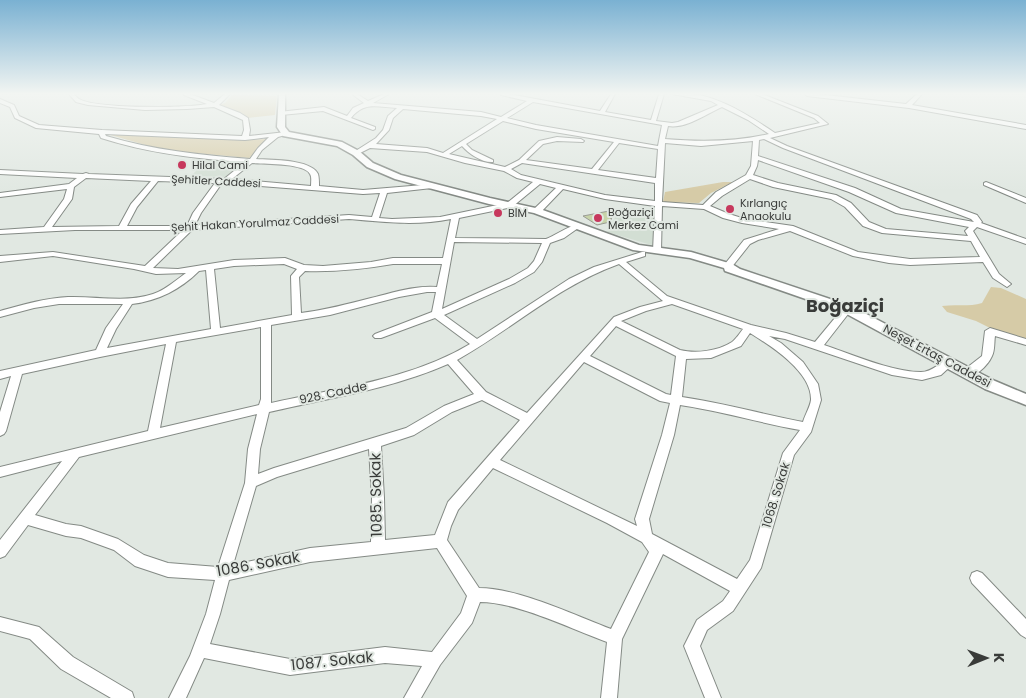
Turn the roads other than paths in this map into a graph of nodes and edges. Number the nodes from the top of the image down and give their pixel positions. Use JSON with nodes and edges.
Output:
{"nodes":[{"id":1,"x":37,"y":127,"type":"edge"},
{"id":2,"x":248,"y":127,"type":"edge"},
{"id":3,"x":281,"y":127,"type":"edge"},
{"id":4,"x":370,"y":127,"type":"edge"},
{"id":5,"x":389,"y":127,"type":"edge"},
{"id":6,"x":490,"y":127,"type":"edge"},
{"id":7,"x":534,"y":127,"type":"edge"},
{"id":8,"x":665,"y":127,"type":"edge"},
{"id":9,"x":762,"y":127,"type":"edge"},
{"id":10,"x":813,"y":127,"type":"edge"},
{"id":11,"x":374,"y":128,"type":"dead end"},
{"id":12,"x":102,"y":132,"type":"junction"},
{"id":13,"x":286,"y":134,"type":"junction"},
{"id":14,"x":276,"y":135,"type":"junction"},
{"id":15,"x":774,"y":135,"type":"junction"},
{"id":16,"x":764,"y":137,"type":"junction"},
{"id":17,"x":245,"y":138,"type":"junction"},
{"id":18,"x":756,"y":139,"type":"junction"},
{"id":19,"x":605,"y":140,"type":"junction"},
{"id":20,"x":617,"y":142,"type":"junction"},
{"id":21,"x":463,"y":144,"type":"junction"},
{"id":22,"x":662,"y":145,"type":"junction"},
{"id":23,"x":370,"y":146,"type":"junction"},
{"id":24,"x":356,"y":153,"type":"junction"},
{"id":25,"x":445,"y":154,"type":"junction"},
{"id":26,"x":755,"y":157,"type":"junction"},
{"id":27,"x":252,"y":160,"type":"junction"},
{"id":28,"x":520,"y":161,"type":"junction"},
{"id":29,"x":508,"y":168,"type":"junction"},
{"id":30,"x":0,"y":172,"type":"edge"},
{"id":31,"x":594,"y":172,"type":"junction"},
{"id":32,"x":86,"y":175,"type":"junction"},
{"id":33,"x":749,"y":176,"type":"junction"},
{"id":34,"x":157,"y":178,"type":"junction"},
{"id":35,"x":223,"y":180,"type":"junction"},
{"id":36,"x":539,"y":181,"type":"junction"},
{"id":37,"x":659,"y":181,"type":"junction"},
{"id":38,"x":986,"y":184,"type":"dead end"},
{"id":39,"x":71,"y":186,"type":"junction"},
{"id":40,"x":432,"y":186,"type":"junction"},
{"id":41,"x":563,"y":186,"type":"junction"},
{"id":42,"x":315,"y":188,"type":"junction"},
{"id":43,"x":384,"y":192,"type":"junction"},
{"id":44,"x":0,"y":196,"type":"edge"},
{"id":45,"x":1026,"y":201,"type":"edge"},
{"id":46,"x":658,"y":204,"type":"junction"},
{"id":47,"x":509,"y":205,"type":"junction"},
{"id":48,"x":704,"y":207,"type":"junction"},
{"id":49,"x":537,"y":211,"type":"junction"},
{"id":50,"x":455,"y":216,"type":"junction"},
{"id":51,"x":375,"y":219,"type":"junction"},
{"id":52,"x":974,"y":225,"type":"junction"},
{"id":53,"x":122,"y":228,"type":"junction"},
{"id":54,"x":190,"y":228,"type":"junction"},
{"id":55,"x":582,"y":228,"type":"junction"},
{"id":56,"x":790,"y":228,"type":"junction"},
{"id":57,"x":47,"y":229,"type":"junction"},
{"id":58,"x":0,"y":232,"type":"edge"},
{"id":59,"x":973,"y":239,"type":"junction"},
{"id":60,"x":452,"y":240,"type":"junction"},
{"id":61,"x":547,"y":241,"type":"junction"},
{"id":62,"x":1026,"y":242,"type":"edge"},
{"id":63,"x":650,"y":252,"type":"junction"},
{"id":64,"x":0,"y":259,"type":"edge"},
{"id":65,"x":987,"y":259,"type":"junction"},
{"id":66,"x":445,"y":261,"type":"junction"},
{"id":67,"x":620,"y":262,"type":"junction"},
{"id":68,"x":210,"y":268,"type":"junction"},
{"id":69,"x":303,"y":268,"type":"junction"},
{"id":70,"x":732,"y":268,"type":"junction"},
{"id":71,"x":147,"y":269,"type":"junction"},
{"id":72,"x":197,"y":270,"type":"junction"},
{"id":73,"x":1007,"y":284,"type":"dead end"},
{"id":74,"x":441,"y":290,"type":"junction"},
{"id":75,"x":130,"y":300,"type":"junction"},
{"id":76,"x":673,"y":301,"type":"junction"},
{"id":77,"x":847,"y":309,"type":"junction"},
{"id":78,"x":0,"y":314,"type":"edge"},
{"id":79,"x":436,"y":314,"type":"junction"},
{"id":80,"x":297,"y":317,"type":"junction"},
{"id":81,"x":266,"y":322,"type":"junction"},
{"id":82,"x":615,"y":322,"type":"junction"},
{"id":83,"x":749,"y":328,"type":"junction"},
{"id":84,"x":216,"y":332,"type":"junction"},
{"id":85,"x":378,"y":336,"type":"dead end"},
{"id":86,"x":172,"y":340,"type":"junction"},
{"id":87,"x":1026,"y":342,"type":"edge"},
{"id":88,"x":477,"y":344,"type":"junction"},
{"id":89,"x":817,"y":346,"type":"junction"},
{"id":90,"x":100,"y":353,"type":"junction"},
{"id":91,"x":681,"y":354,"type":"junction"},
{"id":92,"x":583,"y":357,"type":"junction"},
{"id":93,"x":450,"y":359,"type":"junction"},
{"id":94,"x":948,"y":363,"type":"junction"},
{"id":95,"x":18,"y":370,"type":"junction"},
{"id":96,"x":968,"y":373,"type":"junction"},
{"id":97,"x":0,"y":375,"type":"edge"},
{"id":98,"x":482,"y":395,"type":"junction"},
{"id":99,"x":676,"y":400,"type":"junction"},
{"id":100,"x":1026,"y":400,"type":"edge"},
{"id":101,"x":263,"y":409,"type":"junction"},
{"id":102,"x":528,"y":419,"type":"junction"},
{"id":103,"x":806,"y":427,"type":"junction"},
{"id":104,"x":0,"y":431,"type":"edge"},
{"id":105,"x":153,"y":434,"type":"junction"},
{"id":106,"x":375,"y":443,"type":"junction"},
{"id":107,"x":76,"y":452,"type":"junction"},
{"id":108,"x":491,"y":462,"type":"junction"},
{"id":109,"x":0,"y":472,"type":"edge"},
{"id":110,"x":251,"y":483,"type":"junction"},
{"id":111,"x":26,"y":519,"type":"junction"},
{"id":112,"x":646,"y":537,"type":"junction"},
{"id":113,"x":440,"y":541,"type":"junction"},
{"id":114,"x":378,"y":546,"type":"junction"},
{"id":115,"x":0,"y":551,"type":"edge"},
{"id":116,"x":223,"y":574,"type":"junction"},
{"id":117,"x":977,"y":578,"type":"dead end"},
{"id":118,"x":739,"y":588,"type":"junction"},
{"id":119,"x":474,"y":595,"type":"junction"},
{"id":120,"x":0,"y":624,"type":"edge"},
{"id":121,"x":1026,"y":630,"type":"edge"},
{"id":122,"x":615,"y":638,"type":"junction"},
{"id":123,"x":200,"y":650,"type":"junction"},
{"id":124,"x":435,"y":660,"type":"junction"},
{"id":125,"x":126,"y":698,"type":"edge"},
{"id":126,"x":177,"y":698,"type":"edge"},
{"id":127,"x":412,"y":698,"type":"edge"},
{"id":128,"x":609,"y":698,"type":"edge"},
{"id":129,"x":713,"y":698,"type":"edge"}],
"edges":[{"from":1,"to":12,"type":"street"},
{"from":2,"to":17,"type":"street"},
{"from":3,"to":13,"type":"main road"},
{"from":4,"to":11,"type":"street"},
{"from":5,"to":23,"type":"street"},
{"from":6,"to":21,"type":"street"},
{"from":7,"to":19,"type":"street"},
{"from":8,"to":22,"type":"street"},
{"from":9,"to":15,"type":"street"},
{"from":10,"to":15,"type":"street"},
{"from":12,"to":17,"type":"street"},
{"from":12,"to":27,"type":"street"},
{"from":13,"to":14,"type":"street"},
{"from":13,"to":24,"type":"main road","name":"Neşet Ertaş Caddesi"},
{"from":14,"to":17,"type":"street"},
{"from":14,"to":27,"type":"street"},
{"from":15,"to":16,"type":"street"},
{"from":16,"to":18,"type":"street"},
{"from":16,"to":52,"type":"street"},
{"from":18,"to":22,"type":"street"},
{"from":18,"to":26,"type":"street"},
{"from":19,"to":20,"type":"street"},
{"from":19,"to":28,"type":"street"},
{"from":20,"to":22,"type":"street"},
{"from":20,"to":31,"type":"street"},
{"from":21,"to":25,"type":"street"},
{"from":21,"to":29,"type":"street"},
{"from":22,"to":37,"type":"street"},
{"from":23,"to":24,"type":"street"},
{"from":23,"to":25,"type":"street"},
{"from":24,"to":40,"type":"main road","name":"Neşet Ertaş Caddesi"},
{"from":25,"to":29,"type":"street"},
{"from":26,"to":33,"type":"street"},
{"from":26,"to":52,"type":"street"},
{"from":27,"to":35,"type":"street"},
{"from":27,"to":42,"type":"street"},
{"from":28,"to":29,"type":"street"},
{"from":28,"to":31,"type":"street"},
{"from":29,"to":36,"type":"street"},
{"from":30,"to":32,"type":"street","name":"Şehitler Caddesi"},
{"from":31,"to":37,"type":"street"},
{"from":32,"to":34,"type":"street","name":"Şehitler Caddesi"},
{"from":32,"to":39,"type":"street"},
{"from":33,"to":48,"type":"street"},
{"from":33,"to":59,"type":"street"},
{"from":34,"to":35,"type":"street","name":"Şehitler Caddesi"},
{"from":34,"to":53,"type":"street"},
{"from":35,"to":42,"type":"street","name":"Şehitler Caddesi"},
{"from":35,"to":54,"type":"street"},
{"from":36,"to":41,"type":"street"},
{"from":36,"to":47,"type":"street"},
{"from":37,"to":46,"type":"street"},
{"from":38,"to":45,"type":"street"},
{"from":39,"to":44,"type":"street"},
{"from":39,"to":57,"type":"street"},
{"from":40,"to":43,"type":"street","name":"Şehitler Caddesi"},
{"from":40,"to":47,"type":"main road","name":"Neşet Ertaş Caddesi"},
{"from":41,"to":46,"type":"street"},
{"from":41,"to":49,"type":"street"},
{"from":42,"to":43,"type":"street","name":"Şehitler Caddesi"},
{"from":43,"to":51,"type":"street"},
{"from":46,"to":48,"type":"street"},
{"from":46,"to":63,"type":"street"},
{"from":47,"to":49,"type":"main road","name":"Neşet Ertaş Caddesi"},
{"from":47,"to":50,"type":"street","name":"Şehit Hakan Yorulmaz Caddesi"},
{"from":48,"to":56,"type":"street"},
{"from":49,"to":55,"type":"main road","name":"Neşet Ertaş Caddesi"},
{"from":50,"to":51,"type":"street","name":"Şehit Hakan Yorulmaz Caddesi"},
{"from":50,"to":60,"type":"street"},
{"from":51,"to":54,"type":"street","name":"Şehit Hakan Yorulmaz Caddesi"},
{"from":52,"to":59,"type":"street"},
{"from":52,"to":62,"type":"street"},
{"from":53,"to":54,"type":"street","name":"Şehit Hakan Yorulmaz Caddesi"},
{"from":53,"to":57,"type":"street","name":"Şehit Hakan Yorulmaz Caddesi"},
{"from":54,"to":71,"type":"street"},
{"from":55,"to":61,"type":"street"},
{"from":55,"to":63,"type":"main road","name":"Neşet Ertaş Caddesi"},
{"from":56,"to":65,"type":"street"},
{"from":56,"to":70,"type":"street"},
{"from":57,"to":58,"type":"street","name":"Şehit Hakan Yorulmaz Caddesi"},
{"from":59,"to":65,"type":"street"},
{"from":60,"to":61,"type":"street"},
{"from":60,"to":66,"type":"street"},
{"from":61,"to":79,"type":"street"},
{"from":63,"to":67,"type":"street","name":"928. Cadde"},
{"from":63,"to":70,"type":"main road","name":"Neşet Ertaş Caddesi"},
{"from":64,"to":71,"type":"street"},
{"from":65,"to":73,"type":"street"},
{"from":66,"to":69,"type":"street"},
{"from":66,"to":74,"type":"street"},
{"from":67,"to":76,"type":"street","name":"1068. Sokak"},
{"from":67,"to":88,"type":"street","name":"928. Cadde"},
{"from":68,"to":69,"type":"street"},
{"from":68,"to":72,"type":"street"},
{"from":68,"to":84,"type":"street"},
{"from":69,"to":80,"type":"street"},
{"from":70,"to":77,"type":"main road","name":"Neşet Ertaş Caddesi"},
{"from":71,"to":72,"type":"street"},
{"from":72,"to":75,"type":"street"},
{"from":74,"to":79,"type":"street"},
{"from":74,"to":80,"type":"street"},
{"from":75,"to":78,"type":"street"},
{"from":75,"to":90,"type":"street"},
{"from":76,"to":82,"type":"street"},
{"from":76,"to":83,"type":"street","name":"1068. Sokak"},
{"from":77,"to":89,"type":"street"},
{"from":77,"to":94,"type":"main road","name":"Neşet Ertaş Caddesi"},
{"from":79,"to":85,"type":"street"},
{"from":79,"to":88,"type":"street"},
{"from":80,"to":81,"type":"street"},
{"from":81,"to":84,"type":"street"},
{"from":81,"to":101,"type":"street"},
{"from":82,"to":91,"type":"street"},
{"from":82,"to":92,"type":"street"},
{"from":83,"to":89,"type":"street"},
{"from":83,"to":91,"type":"street"},
{"from":83,"to":103,"type":"street","name":"1068. Sokak"},
{"from":84,"to":86,"type":"street"},
{"from":86,"to":90,"type":"street"},
{"from":86,"to":105,"type":"street"},
{"from":87,"to":96,"type":"street"},
{"from":88,"to":93,"type":"street","name":"928. Cadde"},
{"from":89,"to":94,"type":"street"},
{"from":90,"to":95,"type":"street"},
{"from":91,"to":99,"type":"street"},
{"from":92,"to":99,"type":"street"},
{"from":92,"to":102,"type":"street"},
{"from":93,"to":98,"type":"street"},
{"from":93,"to":101,"type":"street","name":"928. Cadde"},
{"from":94,"to":96,"type":"main road","name":"Neşet Ertaş Caddesi"},
{"from":95,"to":97,"type":"street"},
{"from":95,"to":104,"type":"street"},
{"from":96,"to":100,"type":"main road","name":"Neşet Ertaş Caddesi"},
{"from":98,"to":102,"type":"street"},
{"from":98,"to":106,"type":"street"},
{"from":99,"to":103,"type":"street"},
{"from":99,"to":112,"type":"street"},
{"from":101,"to":105,"type":"street","name":"928. Cadde"},
{"from":101,"to":110,"type":"street"},
{"from":102,"to":108,"type":"street"},
{"from":103,"to":118,"type":"street","name":"1068. Sokak"},
{"from":105,"to":107,"type":"street","name":"928. Cadde"},
{"from":106,"to":110,"type":"street"},
{"from":106,"to":114,"type":"street","name":"1085. Sokak"},
{"from":107,"to":109,"type":"street","name":"928. Cadde"},
{"from":107,"to":111,"type":"street"},
{"from":108,"to":112,"type":"street"},
{"from":108,"to":113,"type":"street"},
{"from":110,"to":116,"type":"street"},
{"from":111,"to":115,"type":"street"},
{"from":111,"to":116,"type":"street","name":"1086. Sokak"},
{"from":112,"to":118,"type":"street"},
{"from":112,"to":122,"type":"street"},
{"from":113,"to":114,"type":"street","name":"1086. Sokak"},
{"from":113,"to":119,"type":"street"},
{"from":114,"to":116,"type":"street","name":"1086. Sokak"},
{"from":116,"to":123,"type":"street"},
{"from":117,"to":121,"type":"street"},
{"from":118,"to":129,"type":"street","name":"1068. Sokak"},
{"from":119,"to":122,"type":"street"},
{"from":119,"to":124,"type":"street"},
{"from":120,"to":125,"type":"street"},
{"from":122,"to":128,"type":"street"},
{"from":123,"to":124,"type":"street","name":"1087. Sokak"},
{"from":123,"to":126,"type":"street"},
{"from":124,"to":127,"type":"street"}]}
